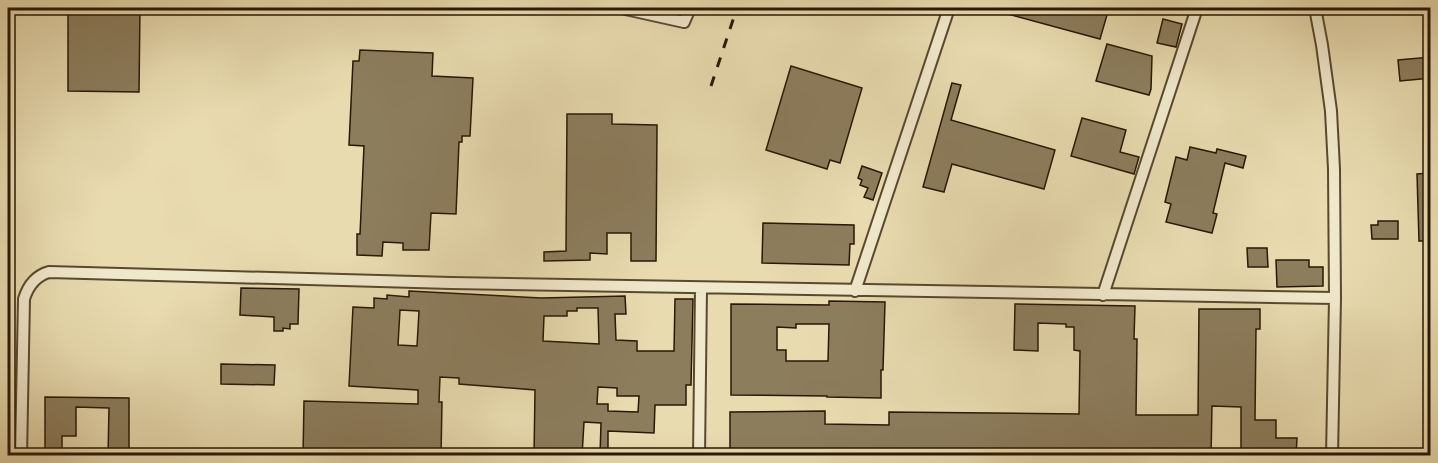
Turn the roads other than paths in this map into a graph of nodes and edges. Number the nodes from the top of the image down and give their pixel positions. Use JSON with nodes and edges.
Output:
{"nodes":[{"id":1,"x":621,"y":8,"type":"edge"},
{"id":2,"x":690,"y":8,"type":"edge"},
{"id":3,"x":949,"y":8,"type":"edge"},
{"id":4,"x":1197,"y":8,"type":"edge"},
{"id":5,"x":1315,"y":8,"type":"edge"},
{"id":6,"x":701,"y":288,"type":"junction"},
{"id":7,"x":855,"y":291,"type":"junction"},
{"id":8,"x":1104,"y":295,"type":"junction"},
{"id":9,"x":1335,"y":298,"type":"junction"},
{"id":10,"x":21,"y":456,"type":"edge"},
{"id":11,"x":699,"y":456,"type":"edge"},
{"id":12,"x":1332,"y":456,"type":"edge"}],
"edges":[{"from":1,"to":2,"type":"street"},
{"from":3,"to":7,"type":"street"},
{"from":4,"to":8,"type":"street"},
{"from":5,"to":9,"type":"street"},
{"from":6,"to":7,"type":"street"},
{"from":6,"to":10,"type":"street"},
{"from":6,"to":11,"type":"street"},
{"from":7,"to":8,"type":"street"},
{"from":8,"to":9,"type":"street"},
{"from":9,"to":12,"type":"street"}]}
